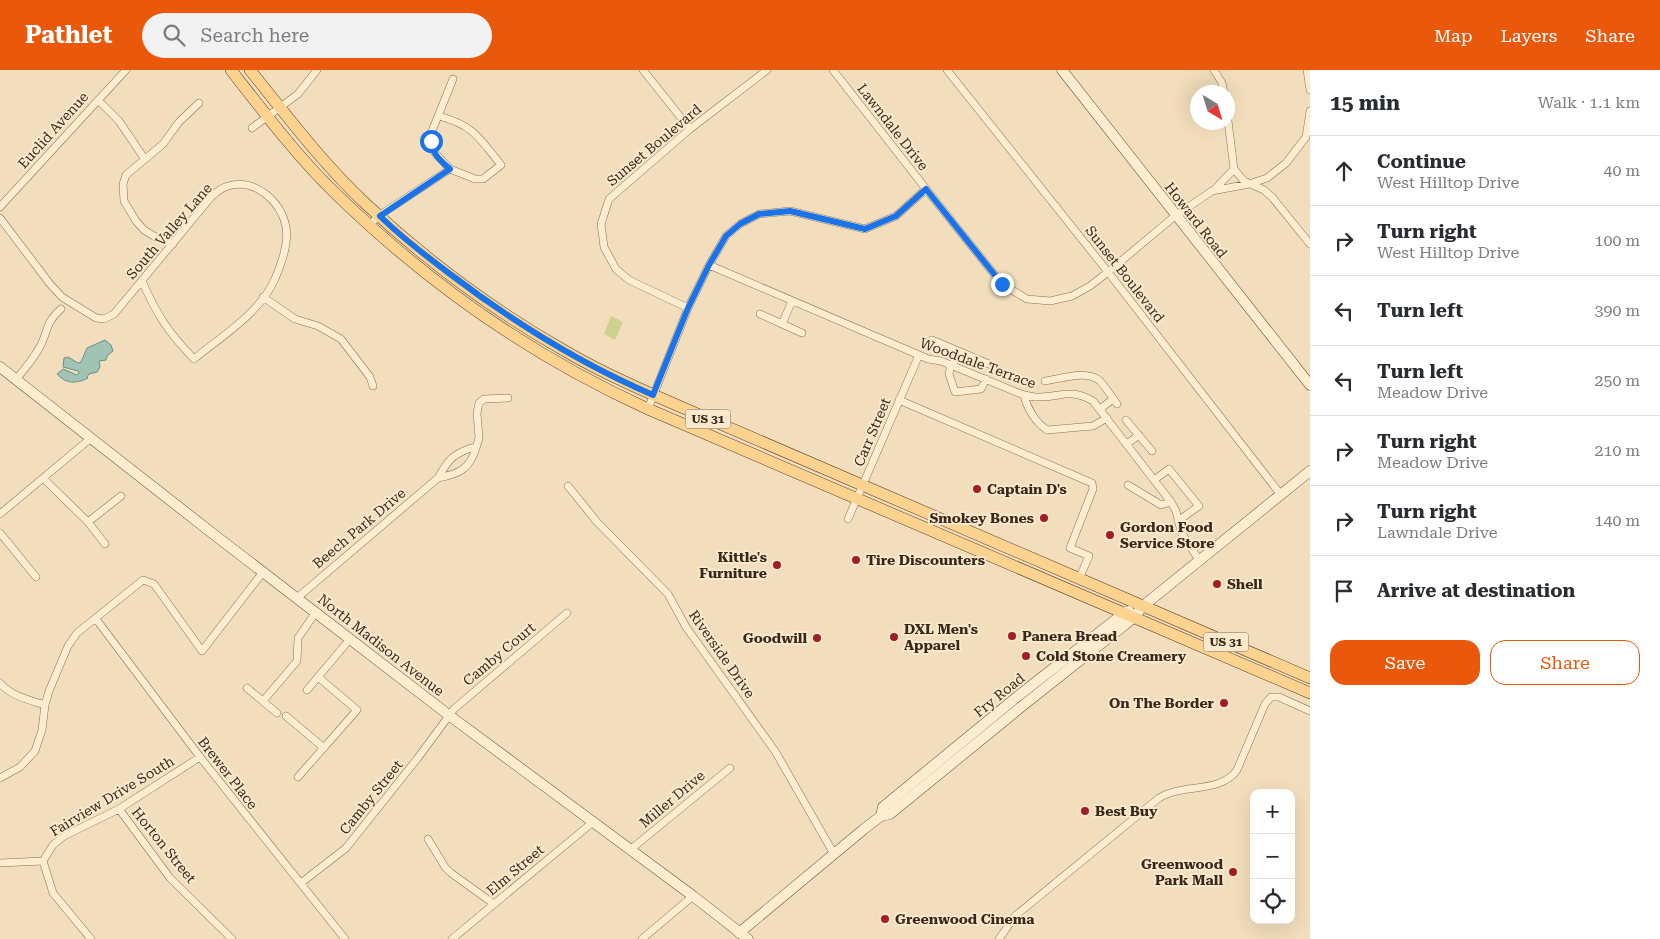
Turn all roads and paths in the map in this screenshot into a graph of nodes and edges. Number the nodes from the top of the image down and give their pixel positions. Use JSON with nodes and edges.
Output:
{"nodes":[{"id":1,"x":126,"y":70,"type":"edge"},
{"id":2,"x":231,"y":70,"type":"edge"},
{"id":3,"x":250,"y":70,"type":"edge"},
{"id":4,"x":317,"y":70,"type":"edge"},
{"id":5,"x":643,"y":70,"type":"edge"},
{"id":6,"x":767,"y":70,"type":"edge"},
{"id":7,"x":834,"y":70,"type":"edge"},
{"id":8,"x":947,"y":70,"type":"edge"},
{"id":9,"x":1062,"y":70,"type":"edge"},
{"id":10,"x":1214,"y":70,"type":"edge"},
{"id":11,"x":1307,"y":70,"type":"edge"},
{"id":12,"x":454,"y":79,"type":"dead end"},
{"id":13,"x":1222,"y":85,"type":"edge"},
{"id":14,"x":1310,"y":90,"type":"edge"},
{"id":15,"x":98,"y":100,"type":"junction"},
{"id":16,"x":199,"y":103,"type":"dead end"},
{"id":17,"x":279,"y":107,"type":"junction"},
{"id":18,"x":1310,"y":111,"type":"edge"},
{"id":19,"x":268,"y":116,"type":"junction"},
{"id":20,"x":439,"y":116,"type":"junction"},
{"id":21,"x":252,"y":128,"type":"dead end"},
{"id":22,"x":690,"y":129,"type":"junction"},
{"id":23,"x":1229,"y":130,"type":"edge"},
{"id":24,"x":1308,"y":138,"type":"edge"},
{"id":25,"x":144,"y":158,"type":"junction"},
{"id":26,"x":450,"y":169,"type":"junction"},
{"id":27,"x":1234,"y":169,"type":"junction"},
{"id":28,"x":1249,"y":184,"type":"junction"},
{"id":29,"x":926,"y":189,"type":"junction"},
{"id":30,"x":1212,"y":191,"type":"junction"},
{"id":31,"x":0,"y":207,"type":"edge"},
{"id":32,"x":380,"y":216,"type":"junction"},
{"id":33,"x":1176,"y":216,"type":"junction"},
{"id":34,"x":0,"y":218,"type":"edge"},
{"id":35,"x":369,"y":225,"type":"junction"},
{"id":36,"x":173,"y":244,"type":"junction"},
{"id":37,"x":1310,"y":244,"type":"edge"},
{"id":38,"x":709,"y":265,"type":"junction"},
{"id":39,"x":1108,"y":272,"type":"junction"},
{"id":40,"x":142,"y":280,"type":"junction"},
{"id":41,"x":263,"y":298,"type":"junction"},
{"id":42,"x":792,"y":301,"type":"junction"},
{"id":43,"x":688,"y":308,"type":"junction"},
{"id":44,"x":62,"y":309,"type":"dead end"},
{"id":45,"x":760,"y":314,"type":"dead end"},
{"id":46,"x":782,"y":324,"type":"junction"},
{"id":47,"x":802,"y":333,"type":"dead end"},
{"id":48,"x":932,"y":340,"type":"dead end"},
{"id":49,"x":958,"y":351,"type":"junction"},
{"id":50,"x":919,"y":355,"type":"junction"},
{"id":51,"x":952,"y":365,"type":"junction"},
{"id":52,"x":0,"y":367,"type":"edge"},
{"id":53,"x":996,"y":367,"type":"dead end"},
{"id":54,"x":986,"y":379,"type":"junction"},
{"id":55,"x":16,"y":380,"type":"junction"},
{"id":56,"x":1045,"y":381,"type":"dead end"},
{"id":57,"x":1310,"y":385,"type":"edge"},
{"id":58,"x":373,"y":386,"type":"dead end"},
{"id":59,"x":1024,"y":394,"type":"junction"},
{"id":60,"x":653,"y":395,"type":"junction"},
{"id":61,"x":508,"y":398,"type":"dead end"},
{"id":62,"x":899,"y":400,"type":"junction"},
{"id":63,"x":648,"y":409,"type":"junction"},
{"id":64,"x":1100,"y":409,"type":"junction"},
{"id":65,"x":1107,"y":418,"type":"junction"},
{"id":66,"x":1126,"y":420,"type":"dead end"},
{"id":67,"x":1139,"y":435,"type":"junction"},
{"id":68,"x":91,"y":438,"type":"junction"},
{"id":69,"x":1127,"y":444,"type":"junction"},
{"id":70,"x":476,"y":448,"type":"junction"},
{"id":71,"x":1152,"y":452,"type":"dead end"},
{"id":72,"x":1310,"y":471,"type":"edge"},
{"id":73,"x":43,"y":478,"type":"junction"},
{"id":74,"x":438,"y":478,"type":"junction"},
{"id":75,"x":1154,"y":480,"type":"junction"},
{"id":76,"x":1128,"y":485,"type":"dead end"},
{"id":77,"x":568,"y":486,"type":"dead end"},
{"id":78,"x":863,"y":486,"type":"junction"},
{"id":79,"x":1281,"y":495,"type":"junction"},
{"id":80,"x":121,"y":496,"type":"dead end"},
{"id":81,"x":857,"y":499,"type":"junction"},
{"id":82,"x":1171,"y":502,"type":"junction"},
{"id":83,"x":0,"y":514,"type":"edge"},
{"id":84,"x":848,"y":519,"type":"dead end"},
{"id":85,"x":88,"y":522,"type":"junction"},
{"id":86,"x":1178,"y":522,"type":"junction"},
{"id":87,"x":0,"y":533,"type":"edge"},
{"id":88,"x":105,"y":544,"type":"dead end"},
{"id":89,"x":1199,"y":560,"type":"junction"},
{"id":90,"x":263,"y":572,"type":"junction"},
{"id":91,"x":36,"y":577,"type":"dead end"},
{"id":92,"x":1079,"y":578,"type":"junction"},
{"id":93,"x":297,"y":598,"type":"junction"},
{"id":94,"x":1143,"y":606,"type":"junction"},
{"id":95,"x":316,"y":612,"type":"junction"},
{"id":96,"x":567,"y":613,"type":"dead end"},
{"id":97,"x":1129,"y":616,"type":"junction"},
{"id":98,"x":96,"y":619,"type":"junction"},
{"id":99,"x":350,"y":639,"type":"junction"},
{"id":100,"x":318,"y":677,"type":"junction"},
{"id":101,"x":1310,"y":678,"type":"edge"},
{"id":102,"x":0,"y":683,"type":"edge"},
{"id":103,"x":247,"y":688,"type":"dead end"},
{"id":104,"x":307,"y":690,"type":"dead end"},
{"id":105,"x":1310,"y":693,"type":"edge"},
{"id":106,"x":263,"y":701,"type":"junction"},
{"id":107,"x":45,"y":705,"type":"junction"},
{"id":108,"x":1310,"y":711,"type":"edge"},
{"id":109,"x":278,"y":712,"type":"dead end"},
{"id":110,"x":286,"y":716,"type":"dead end"},
{"id":111,"x":450,"y":716,"type":"junction"},
{"id":112,"x":324,"y":748,"type":"junction"},
{"id":113,"x":200,"y":757,"type":"junction"},
{"id":114,"x":730,"y":768,"type":"dead end"},
{"id":115,"x":298,"y":777,"type":"dead end"},
{"id":116,"x":0,"y":778,"type":"edge"},
{"id":117,"x":119,"y":809,"type":"junction"},
{"id":118,"x":593,"y":822,"type":"junction"},
{"id":119,"x":428,"y":839,"type":"dead end"},
{"id":120,"x":630,"y":850,"type":"junction"},
{"id":121,"x":834,"y":854,"type":"junction"},
{"id":122,"x":42,"y":861,"type":"junction"},
{"id":123,"x":0,"y":863,"type":"edge"},
{"id":124,"x":301,"y":883,"type":"junction"},
{"id":125,"x":694,"y":896,"type":"junction"},
{"id":126,"x":494,"y":904,"type":"junction"},
{"id":127,"x":739,"y":933,"type":"junction"},
{"id":128,"x":91,"y":939,"type":"edge"},
{"id":129,"x":232,"y":939,"type":"edge"},
{"id":130,"x":345,"y":939,"type":"edge"},
{"id":131,"x":452,"y":939,"type":"edge"},
{"id":132,"x":642,"y":939,"type":"edge"},
{"id":133,"x":748,"y":939,"type":"edge"},
{"id":134,"x":999,"y":939,"type":"edge"}],
"edges":[{"from":1,"to":15,"type":"street","name":"Euclid Avenue"},
{"from":2,"to":19,"type":"main road","number":"US 31"},
{"from":3,"to":17,"type":"main road","number":"US 31"},
{"from":4,"to":17,"type":"street"},
{"from":5,"to":22,"type":"street"},
{"from":6,"to":22,"type":"street","name":"Sunset Boulevard"},
{"from":7,"to":29,"type":"street","name":"Lawndale Drive"},
{"from":8,"to":39,"type":"street","name":"Sunset Boulevard"},
{"from":9,"to":33,"type":"street","name":"Howard Road"},
{"from":10,"to":13,"type":"street"},
{"from":11,"to":14,"type":"street"},
{"from":12,"to":20,"type":"street"},
{"from":15,"to":25,"type":"street"},
{"from":15,"to":31,"type":"street","name":"Euclid Avenue"},
{"from":16,"to":25,"type":"street"},
{"from":17,"to":19,"type":"street"},
{"from":17,"to":32,"type":"main road","number":"US 31"},
{"from":18,"to":24,"type":"street","name":"Lawndale Drive"},
{"from":19,"to":21,"type":"street"},
{"from":19,"to":35,"type":"main road","number":"US 31"},
{"from":20,"to":26,"type":"street"},
{"from":20,"to":26,"type":"street"},
{"from":22,"to":43,"type":"street","name":"Sunset Boulevard"},
{"from":23,"to":27,"type":"street"},
{"from":24,"to":28,"type":"street","name":"Lawndale Drive"},
{"from":25,"to":36,"type":"street"},
{"from":26,"to":32,"type":"street"},
{"from":27,"to":28,"type":"street"},
{"from":27,"to":30,"type":"street","name":"Lawndale Drive"},
{"from":28,"to":30,"type":"street","name":"Lawndale Drive"},
{"from":28,"to":37,"type":"street"},
{"from":29,"to":38,"type":"street"},
{"from":29,"to":39,"type":"street","name":"Lawndale Drive"},
{"from":30,"to":33,"type":"street","name":"Lawndale Drive"},
{"from":32,"to":35,"type":"street"},
{"from":32,"to":60,"type":"main road","number":"US 31"},
{"from":33,"to":39,"type":"street","name":"Lawndale Drive"},
{"from":33,"to":57,"type":"street","name":"Howard Road"},
{"from":34,"to":40,"type":"street","name":"South Valley Lane"},
{"from":35,"to":63,"type":"main road","number":"US 31"},
{"from":36,"to":40,"type":"street","name":"South Valley Lane"},
{"from":36,"to":41,"type":"street","name":"South Valley Lane"},
{"from":38,"to":42,"type":"street","name":"Wooddale Terrace"},
{"from":38,"to":43,"type":"street"},
{"from":39,"to":79,"type":"street","name":"Sunset Boulevard"},
{"from":40,"to":41,"type":"street"},
{"from":41,"to":58,"type":"street"},
{"from":42,"to":46,"type":"street"},
{"from":42,"to":50,"type":"street","name":"Wooddale Terrace"},
{"from":43,"to":60,"type":"street"},
{"from":44,"to":55,"type":"street"},
{"from":45,"to":46,"type":"street"},
{"from":46,"to":47,"type":"street"},
{"from":48,"to":49,"type":"street"},
{"from":49,"to":51,"type":"street"},
{"from":49,"to":53,"type":"street"},
{"from":50,"to":51,"type":"street","name":"Wooddale Terrace"},
{"from":50,"to":62,"type":"street","name":"Carr Street"},
{"from":51,"to":54,"type":"street","name":"Wooddale Terrace"},
{"from":51,"to":54,"type":"street"},
{"from":52,"to":55,"type":"street","name":"North Madison Avenue"},
{"from":54,"to":59,"type":"street","name":"Wooddale Terrace"},
{"from":55,"to":68,"type":"street","name":"North Madison Avenue"},
{"from":56,"to":64,"type":"street"},
{"from":59,"to":64,"type":"street","name":"Wooddale Terrace"},
{"from":59,"to":65,"type":"street"},
{"from":60,"to":63,"type":"street"},
{"from":60,"to":78,"type":"main road","number":"US 31"},
{"from":61,"to":70,"type":"street","name":"Beech Park Drive"},
{"from":62,"to":78,"type":"street","name":"Carr Street"},
{"from":62,"to":92,"type":"street"},
{"from":63,"to":81,"type":"main road","number":"US 31"},
{"from":64,"to":65,"type":"street","name":"Wooddale Terrace"},
{"from":65,"to":69,"type":"street","name":"Wooddale Terrace"},
{"from":66,"to":67,"type":"street"},
{"from":67,"to":69,"type":"street"},
{"from":67,"to":71,"type":"street"},
{"from":68,"to":73,"type":"street"},
{"from":68,"to":90,"type":"street","name":"North Madison Avenue"},
{"from":69,"to":75,"type":"street","name":"Wooddale Terrace"},
{"from":70,"to":74,"type":"street","name":"Beech Park Drive"},
{"from":70,"to":74,"type":"street","name":"Beech Park Drive"},
{"from":72,"to":79,"type":"street","name":"Fry Road"},
{"from":73,"to":83,"type":"street"},
{"from":73,"to":85,"type":"street"},
{"from":74,"to":93,"type":"street","name":"Beech Park Drive"},
{"from":75,"to":82,"type":"street","name":"Wooddale Terrace"},
{"from":75,"to":86,"type":"street"},
{"from":76,"to":82,"type":"street"},
{"from":77,"to":121,"type":"street","name":"Riverside Drive"},
{"from":78,"to":81,"type":"street","name":"Carr Street"},
{"from":78,"to":92,"type":"main road","number":"US 31"},
{"from":79,"to":89,"type":"street","name":"Fry Road"},
{"from":80,"to":85,"type":"street"},
{"from":81,"to":84,"type":"street","name":"Carr Street"},
{"from":81,"to":97,"type":"main road","number":"US 31"},
{"from":82,"to":86,"type":"street","name":"Wooddale Terrace"},
{"from":85,"to":88,"type":"street"},
{"from":86,"to":89,"type":"street","name":"Wooddale Terrace"},
{"from":87,"to":91,"type":"street"},
{"from":89,"to":94,"type":"street","name":"Fry Road"},
{"from":90,"to":93,"type":"street","name":"North Madison Avenue"},
{"from":90,"to":98,"type":"street"},
{"from":92,"to":94,"type":"main road","number":"US 31"},
{"from":93,"to":95,"type":"street","name":"North Madison Avenue"},
{"from":94,"to":97,"type":"street","name":"Fry Road"},
{"from":94,"to":101,"type":"main road","number":"US 31"},
{"from":95,"to":99,"type":"street","name":"North Madison Avenue"},
{"from":95,"to":106,"type":"street"},
{"from":96,"to":111,"type":"street","name":"Camby Court"},
{"from":97,"to":105,"type":"main road","number":"US 31"},
{"from":97,"to":121,"type":"street","name":"Fry Road"},
{"from":98,"to":107,"type":"street"},
{"from":98,"to":113,"type":"street","name":"Brewer Place"},
{"from":99,"to":100,"type":"street"},
{"from":99,"to":111,"type":"street","name":"North Madison Avenue"},
{"from":100,"to":104,"type":"street"},
{"from":100,"to":112,"type":"street"},
{"from":102,"to":107,"type":"street"},
{"from":103,"to":106,"type":"street"},
{"from":106,"to":109,"type":"street"},
{"from":107,"to":116,"type":"street"},
{"from":108,"to":134,"type":"street"},
{"from":110,"to":112,"type":"street"},
{"from":111,"to":118,"type":"street","name":"North Madison Avenue"},
{"from":111,"to":124,"type":"street","name":"Camby Street"},
{"from":112,"to":115,"type":"street"},
{"from":113,"to":117,"type":"street","name":"Fairview Drive South"},
{"from":113,"to":124,"type":"street","name":"Brewer Place"},
{"from":114,"to":120,"type":"street","name":"Miller Drive"},
{"from":117,"to":122,"type":"street","name":"Fairview Drive South"},
{"from":117,"to":129,"type":"street","name":"Horton Street"},
{"from":118,"to":120,"type":"street","name":"North Madison Avenue"},
{"from":118,"to":126,"type":"street","name":"Elm Street"},
{"from":119,"to":126,"type":"street"},
{"from":120,"to":125,"type":"street","name":"North Madison Avenue"},
{"from":121,"to":127,"type":"street","name":"Fry Road"},
{"from":122,"to":123,"type":"street"},
{"from":122,"to":128,"type":"street"},
{"from":124,"to":130,"type":"street","name":"Brewer Place"},
{"from":125,"to":127,"type":"street","name":"North Madison Avenue"},
{"from":125,"to":132,"type":"street"},
{"from":126,"to":131,"type":"street","name":"Elm Street"},
{"from":127,"to":133,"type":"street","name":"North Madison Avenue"}]}
